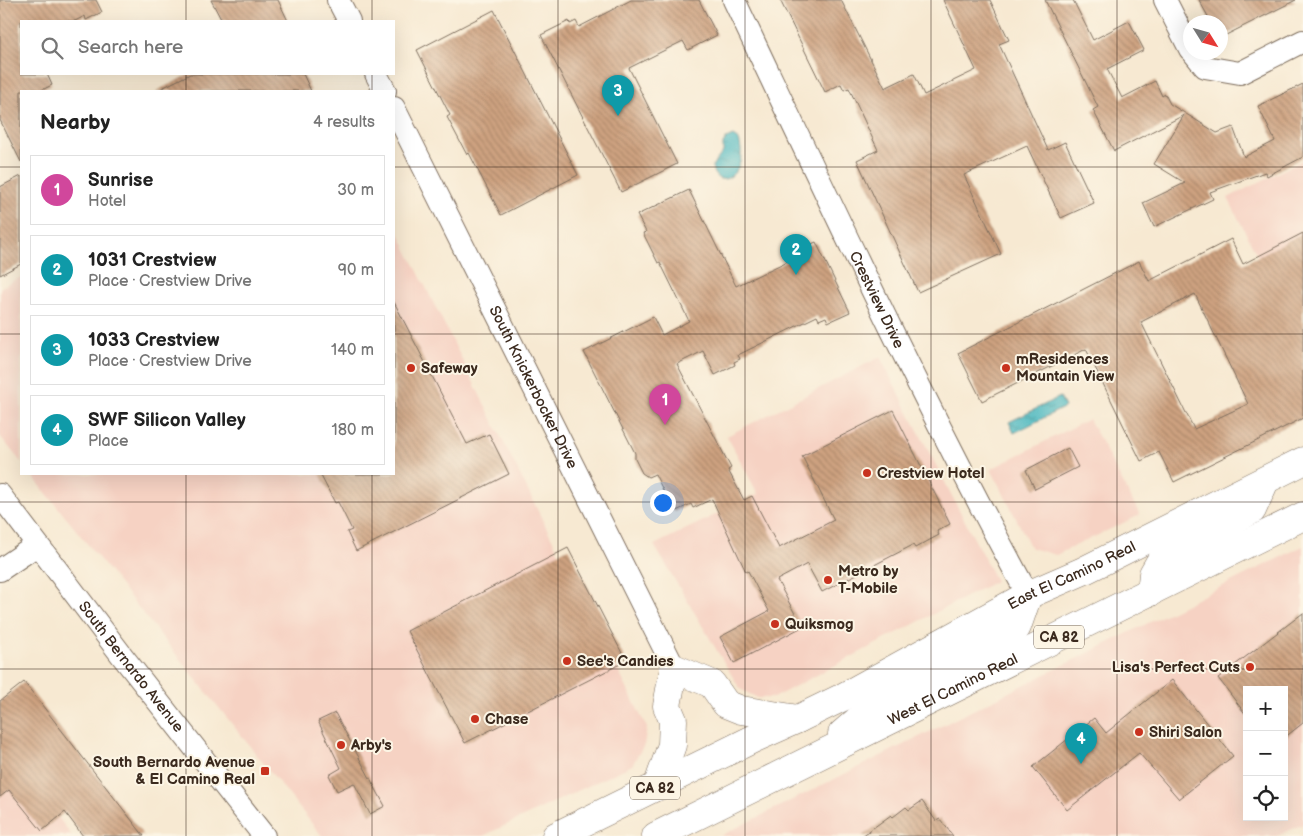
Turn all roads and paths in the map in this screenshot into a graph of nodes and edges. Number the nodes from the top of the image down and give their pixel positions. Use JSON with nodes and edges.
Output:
{"nodes":[{"id":1,"x":338,"y":0,"type":"edge"},
{"id":2,"x":734,"y":0,"type":"edge"},
{"id":3,"x":1165,"y":0,"type":"edge"},
{"id":4,"x":348,"y":20,"type":"edge"},
{"id":5,"x":1183,"y":35,"type":"edge"},
{"id":6,"x":1303,"y":41,"type":"edge"},
{"id":7,"x":1199,"y":60,"type":"edge"},
{"id":8,"x":377,"y":75,"type":"edge"},
{"id":9,"x":384,"y":90,"type":"edge"},
{"id":10,"x":395,"y":110,"type":"edge"},
{"id":11,"x":1303,"y":461,"type":"edge"},
{"id":12,"x":1265,"y":481,"type":"junction"},
{"id":13,"x":0,"y":495,"type":"edge"},
{"id":14,"x":1303,"y":516,"type":"edge"},
{"id":15,"x":37,"y":545,"type":"junction"},
{"id":16,"x":0,"y":570,"type":"edge"},
{"id":17,"x":1151,"y":592,"type":"junction"},
{"id":18,"x":1028,"y":595,"type":"junction"},
{"id":19,"x":674,"y":668,"type":"junction"},
{"id":20,"x":798,"y":719,"type":"junction"},
{"id":21,"x":815,"y":758,"type":"junction"},
{"id":22,"x":657,"y":787,"type":"junction"},
{"id":23,"x":264,"y":836,"type":"edge"},
{"id":24,"x":556,"y":836,"type":"edge"},
{"id":25,"x":656,"y":836,"type":"edge"}],
"edges":[{"from":1,"to":4,"type":"street"},
{"from":2,"to":18,"type":"street","name":"Crestview Drive"},
{"from":3,"to":5,"type":"street"},
{"from":6,"to":7,"type":"street"},
{"from":8,"to":9,"type":"street"},
{"from":10,"to":19,"type":"street","name":"South Knickerbocker Drive"},
{"from":11,"to":12,"type":"main road","name":"East El Camino Real","number":"CA 82"},
{"from":12,"to":17,"type":"main road"},
{"from":12,"to":18,"type":"main road","name":"East El Camino Real","number":"CA 82"},
{"from":13,"to":15,"type":"street","name":"South Bernardo Avenue"},
{"from":14,"to":17,"type":"main road","name":"West El Camino Real","number":"CA 82"},
{"from":15,"to":16,"type":"street"},
{"from":15,"to":23,"type":"street","name":"South Bernardo Avenue"},
{"from":17,"to":21,"type":"main road","name":"West El Camino Real","number":"CA 82"},
{"from":18,"to":20,"type":"main road","name":"East El Camino Real","number":"CA 82"},
{"from":18,"to":21,"type":"main road"},
{"from":19,"to":20,"type":"main road"},
{"from":19,"to":22,"type":"main road"},
{"from":20,"to":22,"type":"main road","number":"CA 82"},
{"from":21,"to":25,"type":"main road","name":"West El Camino Real","number":"CA 82"},
{"from":22,"to":24,"type":"main road","number":"CA 82"}]}
